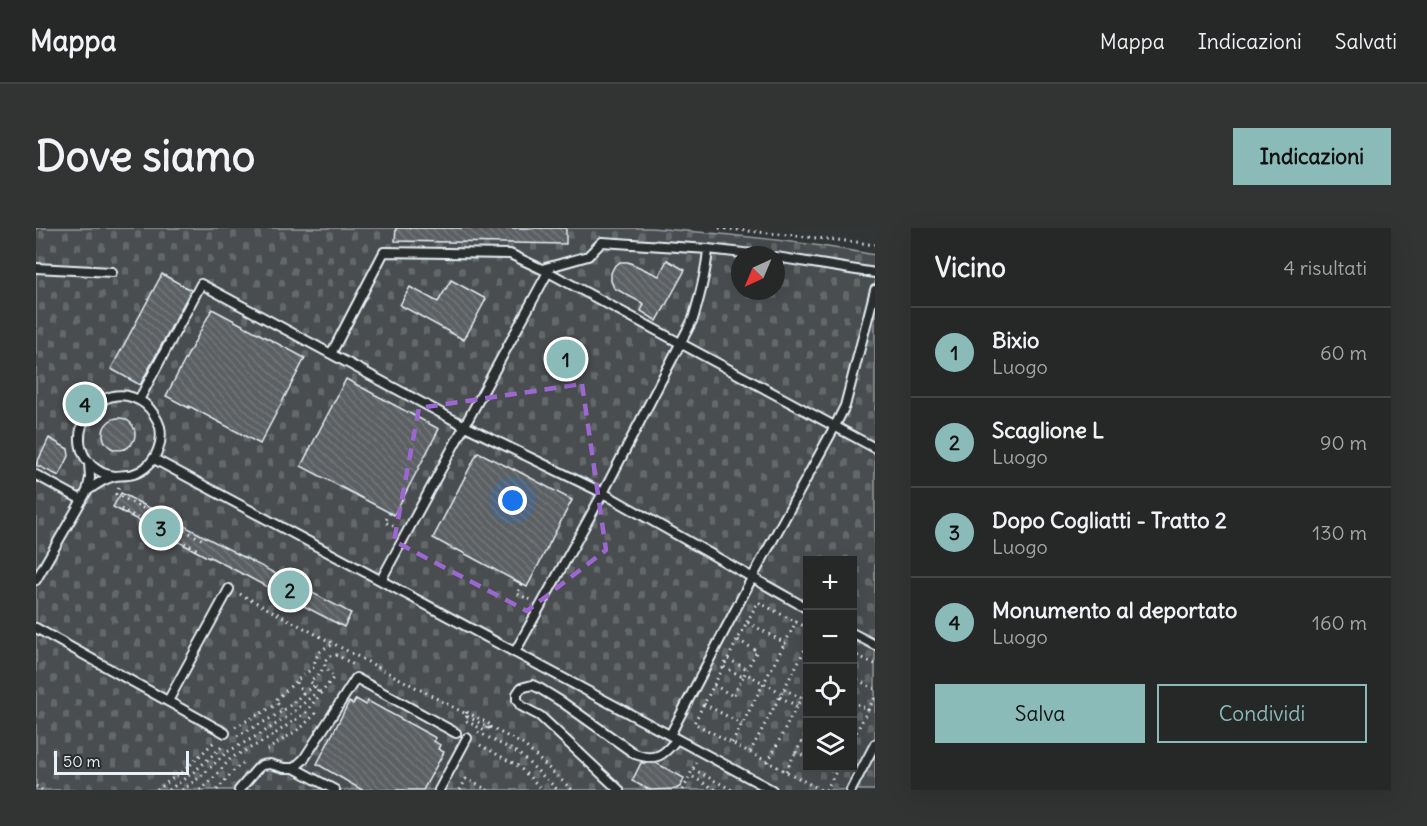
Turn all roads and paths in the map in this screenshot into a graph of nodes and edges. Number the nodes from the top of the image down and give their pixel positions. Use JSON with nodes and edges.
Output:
{"nodes":[{"id":1,"x":719,"y":228,"type":"edge"},
{"id":2,"x":875,"y":245,"type":"edge"},
{"id":3,"x":708,"y":249,"type":"junction"},
{"id":4,"x":731,"y":252,"type":"edge"},
{"id":5,"x":785,"y":258,"type":"edge"},
{"id":6,"x":36,"y":267,"type":"edge"},
{"id":7,"x":545,"y":271,"type":"junction"},
{"id":8,"x":112,"y":272,"type":"dead end"},
{"id":9,"x":875,"y":273,"type":"edge"},
{"id":10,"x":875,"y":290,"type":"edge"},
{"id":11,"x":680,"y":344,"type":"junction"},
{"id":12,"x":331,"y":354,"type":"junction"},
{"id":13,"x":139,"y":400,"type":"junction"},
{"id":14,"x":465,"y":426,"type":"junction"},
{"id":15,"x":835,"y":426,"type":"junction"},
{"id":16,"x":875,"y":448,"type":"edge"},
{"id":17,"x":154,"y":459,"type":"junction"},
{"id":18,"x":89,"y":462,"type":"junction"},
{"id":19,"x":36,"y":475,"type":"edge"},
{"id":20,"x":114,"y":476,"type":"junction"},
{"id":21,"x":87,"y":491,"type":"junction"},
{"id":22,"x":603,"y":494,"type":"junction"},
{"id":23,"x":119,"y":495,"type":"dead end"},
{"id":24,"x":82,"y":500,"type":"junction"},
{"id":25,"x":121,"y":509,"type":"dead end"},
{"id":26,"x":390,"y":513,"type":"dead end"},
{"id":27,"x":407,"y":533,"type":"junction"},
{"id":28,"x":205,"y":541,"type":"dead end"},
{"id":29,"x":200,"y":551,"type":"dead end"},
{"id":30,"x":752,"y":578,"type":"junction"},
{"id":31,"x":36,"y":580,"type":"edge"},
{"id":32,"x":381,"y":580,"type":"junction"},
{"id":33,"x":522,"y":584,"type":"dead end"},
{"id":34,"x":229,"y":589,"type":"joint"},
{"id":35,"x":540,"y":605,"type":"junction"},
{"id":36,"x":803,"y":607,"type":"edge"},
{"id":37,"x":747,"y":622,"type":"junction"},
{"id":38,"x":796,"y":622,"type":"junction"},
{"id":39,"x":803,"y":626,"type":"edge"},
{"id":40,"x":36,"y":628,"type":"edge"},
{"id":41,"x":857,"y":636,"type":"edge"},
{"id":42,"x":738,"y":640,"type":"junction"},
{"id":43,"x":785,"y":643,"type":"junction"},
{"id":44,"x":875,"y":645,"type":"edge"},
{"id":45,"x":338,"y":646,"type":"junction"},
{"id":46,"x":515,"y":652,"type":"junction"},
{"id":47,"x":803,"y":652,"type":"edge"},
{"id":48,"x":857,"y":655,"type":"edge"},
{"id":49,"x":728,"y":659,"type":"junction"},
{"id":50,"x":875,"y":664,"type":"edge"},
{"id":51,"x":324,"y":665,"type":"dead end"},
{"id":52,"x":724,"y":667,"type":"junction"},
{"id":53,"x":745,"y":673,"type":"junction"},
{"id":54,"x":332,"y":680,"type":"dead end"},
{"id":55,"x":857,"y":680,"type":"edge"},
{"id":56,"x":296,"y":681,"type":"junction"},
{"id":57,"x":336,"y":683,"type":"dead end"},
{"id":58,"x":764,"y":683,"type":"junction"},
{"id":59,"x":714,"y":685,"type":"junction"},
{"id":60,"x":314,"y":686,"type":"junction"},
{"id":61,"x":875,"y":689,"type":"edge"},
{"id":62,"x":782,"y":693,"type":"junction"},
{"id":63,"x":803,"y":694,"type":"edge"},
{"id":64,"x":875,"y":697,"type":"edge"},
{"id":65,"x":168,"y":701,"type":"junction"},
{"id":66,"x":799,"y":702,"type":"junction"},
{"id":67,"x":278,"y":704,"type":"junction"},
{"id":68,"x":704,"y":704,"type":"junction"},
{"id":69,"x":803,"y":704,"type":"edge"},
{"id":70,"x":857,"y":704,"type":"edge"},
{"id":71,"x":322,"y":705,"type":"dead end"},
{"id":72,"x":310,"y":706,"type":"dead end"},
{"id":73,"x":272,"y":707,"type":"dead end"},
{"id":74,"x":281,"y":710,"type":"dead end"},
{"id":75,"x":868,"y":710,"type":"junction"},
{"id":76,"x":467,"y":715,"type":"junction"},
{"id":77,"x":742,"y":724,"type":"junction"},
{"id":78,"x":488,"y":727,"type":"junction"},
{"id":79,"x":859,"y":731,"type":"edge"},
{"id":80,"x":225,"y":733,"type":"dead end"},
{"id":81,"x":456,"y":733,"type":"dead end"},
{"id":82,"x":673,"y":737,"type":"junction"},
{"id":83,"x":467,"y":738,"type":"dead end"},
{"id":84,"x":803,"y":739,"type":"edge"},
{"id":85,"x":732,"y":743,"type":"junction"},
{"id":86,"x":875,"y":744,"type":"edge"},
{"id":87,"x":480,"y":745,"type":"dead end"},
{"id":88,"x":750,"y":752,"type":"junction"},
{"id":89,"x":796,"y":752,"type":"junction"},
{"id":90,"x":261,"y":753,"type":"dead end"},
{"id":91,"x":803,"y":756,"type":"edge"},
{"id":92,"x":759,"y":757,"type":"junction"},
{"id":93,"x":252,"y":758,"type":"dead end"},
{"id":94,"x":192,"y":762,"type":"dead end"},
{"id":95,"x":696,"y":762,"type":"dead end"},
{"id":96,"x":768,"y":762,"type":"junction"},
{"id":97,"x":756,"y":763,"type":"dead end"},
{"id":98,"x":294,"y":768,"type":"junction"},
{"id":99,"x":693,"y":769,"type":"junction"},
{"id":100,"x":786,"y":771,"type":"junction"},
{"id":101,"x":835,"y":773,"type":"edge"},
{"id":102,"x":693,"y":777,"type":"dead end"},
{"id":103,"x":36,"y":786,"type":"edge"},
{"id":104,"x":42,"y":790,"type":"edge"},
{"id":105,"x":157,"y":790,"type":"edge"},
{"id":106,"x":182,"y":790,"type":"edge"},
{"id":107,"x":200,"y":790,"type":"edge"},
{"id":108,"x":217,"y":790,"type":"edge"},
{"id":109,"x":238,"y":790,"type":"edge"},
{"id":110,"x":335,"y":790,"type":"edge"},
{"id":111,"x":439,"y":790,"type":"edge"},
{"id":112,"x":460,"y":790,"type":"edge"},
{"id":113,"x":488,"y":790,"type":"edge"},
{"id":114,"x":543,"y":790,"type":"edge"},
{"id":115,"x":572,"y":790,"type":"edge"},
{"id":116,"x":619,"y":790,"type":"edge"},
{"id":117,"x":683,"y":790,"type":"edge"},
{"id":118,"x":716,"y":790,"type":"edge"},
{"id":119,"x":732,"y":790,"type":"edge"},
{"id":120,"x":772,"y":790,"type":"edge"},
{"id":121,"x":821,"y":790,"type":"edge"},
{"id":122,"x":826,"y":790,"type":"edge"},
{"id":123,"x":851,"y":790,"type":"edge"}],
"edges":[{"from":1,"to":2,"type":"path"},
{"from":3,"to":4,"type":"lane"},
{"from":3,"to":7,"type":"lane"},
{"from":3,"to":11,"type":"lane"},
{"from":5,"to":9,"type":"lane"},
{"from":6,"to":8,"type":"lane"},
{"from":7,"to":11,"type":"lane"},
{"from":7,"to":12,"type":"lane"},
{"from":7,"to":14,"type":"lane"},
{"from":10,"to":15,"type":"lane"},
{"from":11,"to":15,"type":"lane"},
{"from":11,"to":22,"type":"lane"},
{"from":12,"to":13,"type":"lane"},
{"from":12,"to":14,"type":"lane"},
{"from":13,"to":17,"type":"lane"},
{"from":13,"to":18,"type":"lane"},
{"from":14,"to":22,"type":"lane"},
{"from":14,"to":27,"type":"lane"},
{"from":15,"to":16,"type":"lane"},
{"from":15,"to":30,"type":"lane"},
{"from":17,"to":20,"type":"lane"},
{"from":17,"to":32,"type":"lane"},
{"from":18,"to":20,"type":"lane"},
{"from":18,"to":21,"type":"lane"},
{"from":19,"to":24,"type":"lane"},
{"from":20,"to":21,"type":"lane"},
{"from":21,"to":24,"type":"lane"},
{"from":22,"to":30,"type":"lane"},
{"from":22,"to":35,"type":"lane"},
{"from":23,"to":28,"type":"path"},
{"from":24,"to":31,"type":"lane"},
{"from":25,"to":29,"type":"path"},
{"from":26,"to":27,"type":"path"},
{"from":27,"to":32,"type":"lane"},
{"from":30,"to":36,"type":"lane"},
{"from":30,"to":82,"type":"lane"},
{"from":32,"to":46,"type":"lane"},
{"from":33,"to":35,"type":"path"},
{"from":34,"to":45,"type":"path"},
{"from":34,"to":65,"type":"lane"},
{"from":35,"to":46,"type":"lane"},
{"from":37,"to":38,"type":"path"},
{"from":37,"to":42,"type":"path"},
{"from":37,"to":43,"type":"path"},
{"from":38,"to":39,"type":"path"},
{"from":38,"to":43,"type":"path"},
{"from":40,"to":65,"type":"lane"},
{"from":41,"to":44,"type":"lane"},
{"from":42,"to":49,"type":"path"},
{"from":42,"to":53,"type":"path"},
{"from":43,"to":58,"type":"path"},
{"from":45,"to":56,"type":"path"},
{"from":45,"to":76,"type":"path"},
{"from":46,"to":82,"type":"lane"},
{"from":47,"to":62,"type":"path"},
{"from":48,"to":50,"type":"path"},
{"from":49,"to":52,"type":"path"},
{"from":49,"to":53,"type":"path"},
{"from":51,"to":60,"type":"path"},
{"from":52,"to":53,"type":"path"},
{"from":52,"to":59,"type":"path"},
{"from":53,"to":58,"type":"path"},
{"from":53,"to":59,"type":"path"},
{"from":54,"to":57,"type":"path"},
{"from":55,"to":61,"type":"path"},
{"from":56,"to":60,"type":"path"},
{"from":56,"to":67,"type":"path"},
{"from":58,"to":62,"type":"path"},
{"from":58,"to":77,"type":"path"},
{"from":59,"to":68,"type":"path"},
{"from":60,"to":106,"type":"path"},
{"from":62,"to":66,"type":"path"},
{"from":62,"to":66,"type":"path"},
{"from":62,"to":88,"type":"path"},
{"from":63,"to":66,"type":"path"},
{"from":64,"to":75,"type":"path"},
{"from":65,"to":80,"type":"lane"},
{"from":66,"to":69,"type":"path"},
{"from":66,"to":96,"type":"path"},
{"from":67,"to":73,"type":"path"},
{"from":67,"to":74,"type":"path"},
{"from":68,"to":77,"type":"path"},
{"from":68,"to":85,"type":"path"},
{"from":70,"to":75,"type":"path"},
{"from":71,"to":90,"type":"path"},
{"from":72,"to":107,"type":"path"},
{"from":75,"to":79,"type":"path"},
{"from":76,"to":78,"type":"path"},
{"from":76,"to":78,"type":"path"},
{"from":77,"to":85,"type":"path"},
{"from":78,"to":115,"type":"path"},
{"from":81,"to":98,"type":"lane"},
{"from":82,"to":116,"type":"lane"},
{"from":82,"to":120,"type":"lane"},
{"from":83,"to":111,"type":"lane"},
{"from":84,"to":89,"type":"path"},
{"from":85,"to":88,"type":"path"},
{"from":86,"to":123,"type":"lane"},
{"from":87,"to":114,"type":"path"},
{"from":88,"to":92,"type":"path"},
{"from":89,"to":91,"type":"path"},
{"from":89,"to":100,"type":"path"},
{"from":92,"to":96,"type":"path"},
{"from":92,"to":97,"type":"path"},
{"from":93,"to":108,"type":"path"},
{"from":94,"to":105,"type":"path"},
{"from":95,"to":99,"type":"path"},
{"from":96,"to":100,"type":"path"},
{"from":98,"to":109,"type":"lane"},
{"from":98,"to":110,"type":"lane"},
{"from":99,"to":117,"type":"path"},
{"from":99,"to":119,"type":"path"},
{"from":100,"to":121,"type":"path"},
{"from":101,"to":122,"type":"path"},
{"from":102,"to":118,"type":"path"},
{"from":103,"to":104,"type":"path"},
{"from":112,"to":113,"type":"path"}]}
